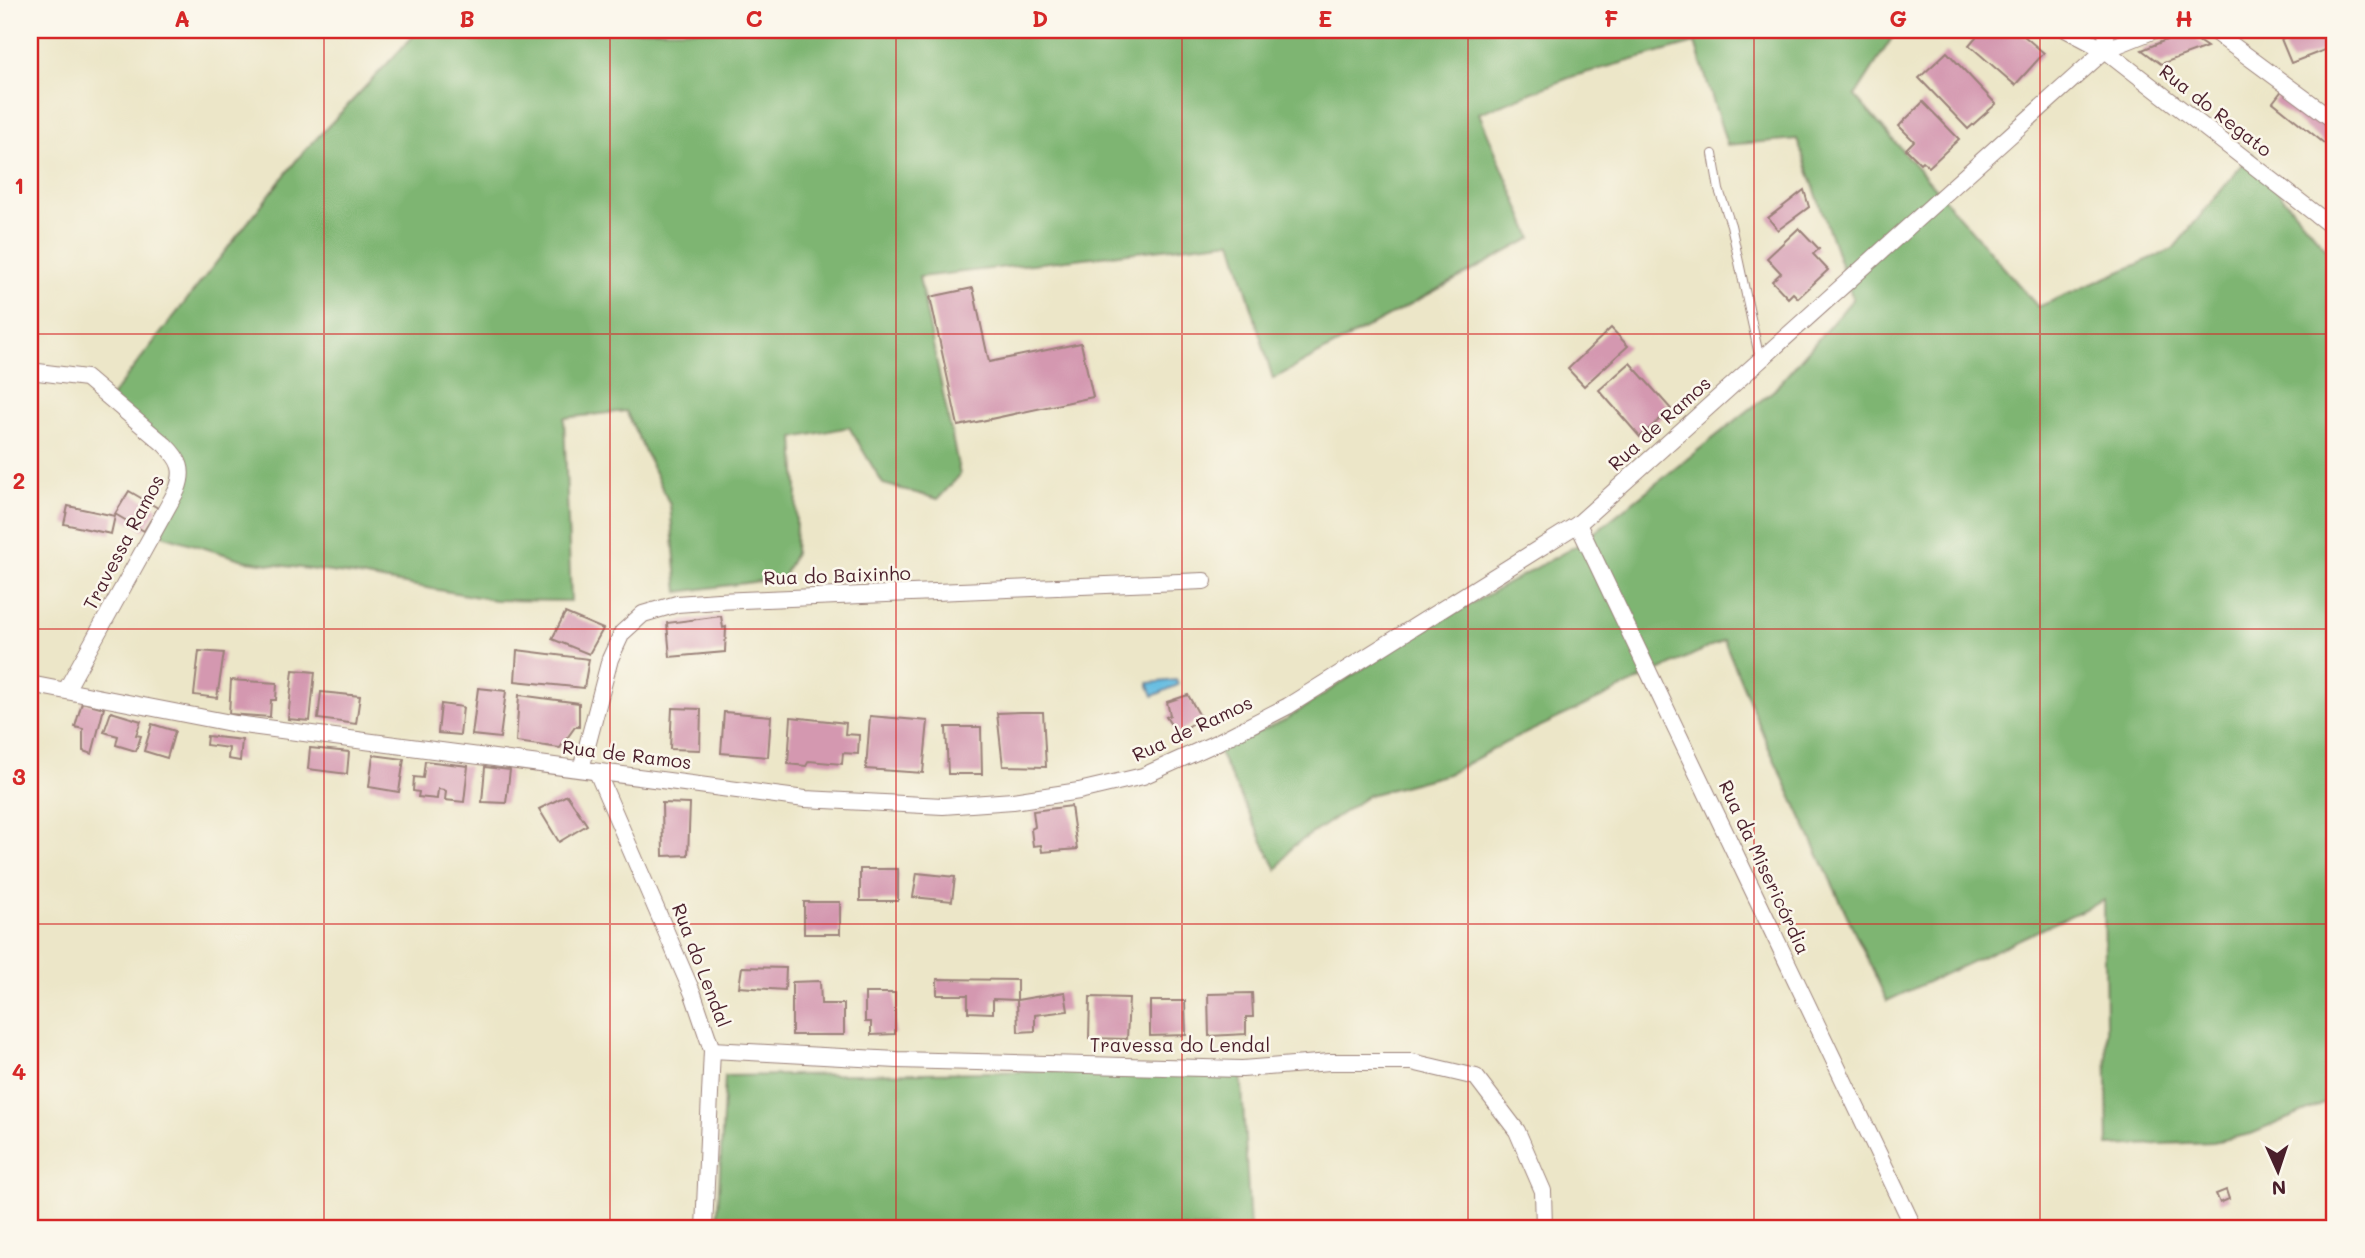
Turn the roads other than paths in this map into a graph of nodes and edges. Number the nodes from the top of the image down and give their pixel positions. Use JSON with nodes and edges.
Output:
{"nodes":[{"id":1,"x":2067,"y":30,"type":"edge"},
{"id":2,"x":2107,"y":30,"type":"edge"},
{"id":3,"x":2155,"y":30,"type":"edge"},
{"id":4,"x":2212,"y":30,"type":"edge"},
{"id":5,"x":2105,"y":50,"type":"junction"},
{"id":6,"x":2335,"y":121,"type":"edge"},
{"id":7,"x":1713,"y":153,"type":"dead end"},
{"id":8,"x":2335,"y":229,"type":"edge"},
{"id":9,"x":1760,"y":360,"type":"junction"},
{"id":10,"x":30,"y":371,"type":"edge"},
{"id":11,"x":1578,"y":524,"type":"junction"},
{"id":12,"x":1204,"y":581,"type":"dead end"},
{"id":13,"x":30,"y":684,"type":"edge"},
{"id":14,"x":66,"y":690,"type":"junction"},
{"id":15,"x":589,"y":771,"type":"junction"},
{"id":16,"x":712,"y":1050,"type":"junction"},
{"id":17,"x":704,"y":1228,"type":"edge"},
{"id":18,"x":1544,"y":1228,"type":"edge"},
{"id":19,"x":1914,"y":1228,"type":"edge"}],
"edges":[{"from":1,"to":5,"type":"street","name":"Rua do Regato"},
{"from":2,"to":5,"type":"street"},
{"from":3,"to":5,"type":"street"},
{"from":4,"to":6,"type":"street"},
{"from":5,"to":8,"type":"street","name":"Rua do Regato"},
{"from":5,"to":9,"type":"street","name":"Rua de Ramos"},
{"from":7,"to":9,"type":"lane"},
{"from":9,"to":11,"type":"street","name":"Rua de Ramos"},
{"from":10,"to":14,"type":"street","name":"Travessa Ramos"},
{"from":11,"to":15,"type":"street","name":"Rua de Ramos"},
{"from":11,"to":19,"type":"street","name":"Rua da Misericórdia"},
{"from":12,"to":15,"type":"street","name":"Rua do Baixinho"},
{"from":13,"to":14,"type":"street","name":"Rua de Ramos"},
{"from":14,"to":15,"type":"street","name":"Rua de Ramos"},
{"from":15,"to":16,"type":"street","name":"Rua do Lendal"},
{"from":16,"to":17,"type":"street","name":"Rua do Lendal"},
{"from":16,"to":18,"type":"street","name":"Travessa do Lendal"}]}
